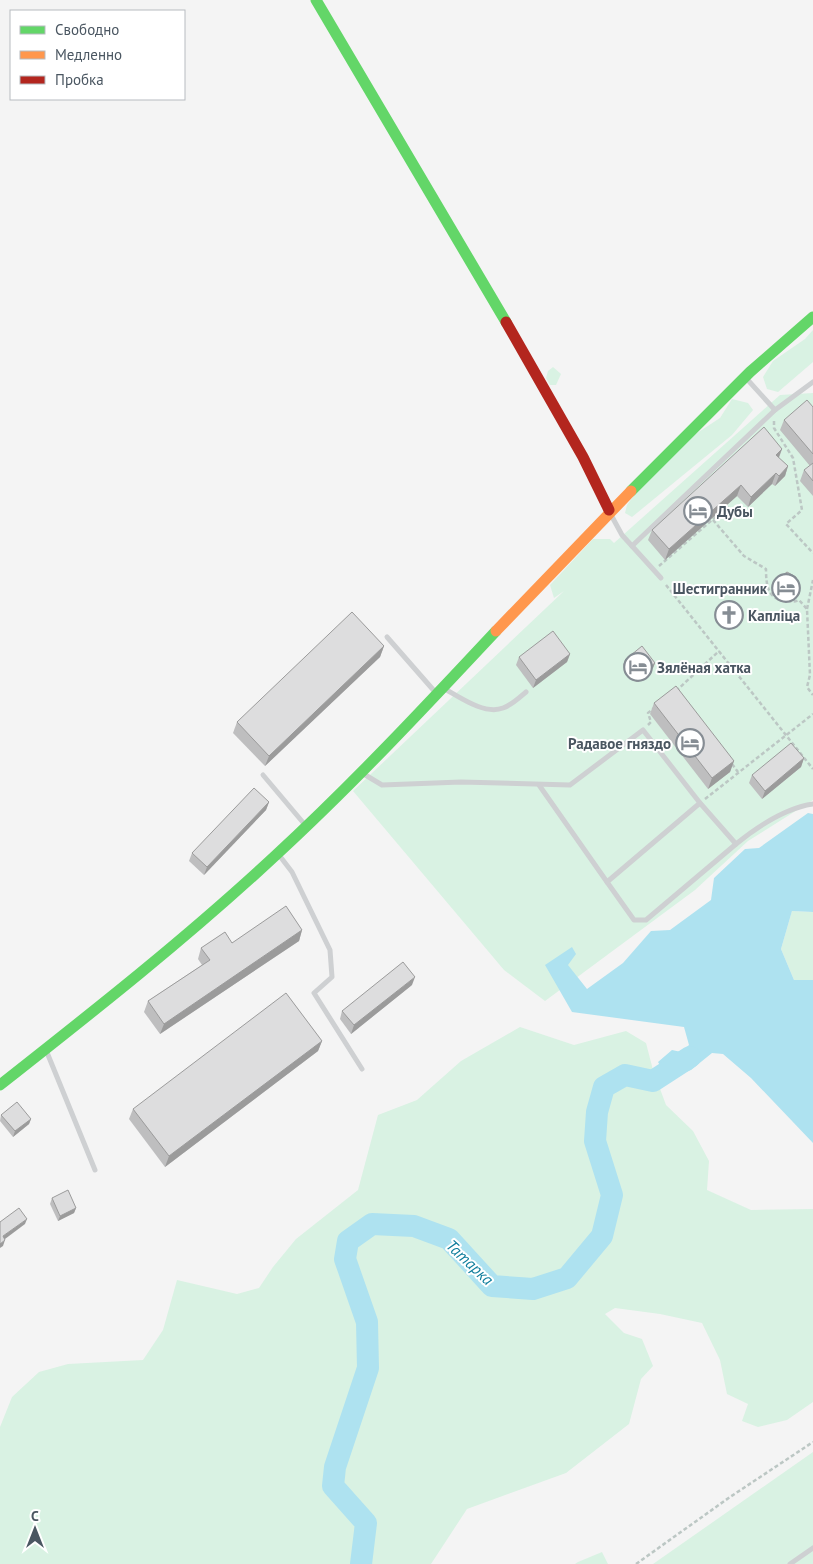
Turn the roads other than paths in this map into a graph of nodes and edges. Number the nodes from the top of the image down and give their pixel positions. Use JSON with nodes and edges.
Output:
{"nodes":[{"id":1,"x":316,"y":0,"type":"edge"},
{"id":2,"x":813,"y":317,"type":"edge"},
{"id":3,"x":745,"y":378,"type":"junction"},
{"id":4,"x":813,"y":382,"type":"edge"},
{"id":5,"x":775,"y":410,"type":"junction"},
{"id":6,"x":609,"y":510,"type":"junction"},
{"id":7,"x":632,"y":546,"type":"junction"},
{"id":8,"x":661,"y":578,"type":"road end"},
{"id":9,"x":387,"y":637,"type":"dead end"},
{"id":10,"x":440,"y":690,"type":"junction"},
{"id":11,"x":526,"y":692,"type":"dead end"},
{"id":12,"x":362,"y":772,"type":"junction"},
{"id":13,"x":263,"y":775,"type":"dead end"},
{"id":14,"x":539,"y":785,"type":"junction"},
{"id":15,"x":700,"y":803,"type":"junction"},
{"id":16,"x":813,"y":804,"type":"edge"},
{"id":17,"x":306,"y":827,"type":"junction"},
{"id":18,"x":736,"y":844,"type":"junction"},
{"id":19,"x":277,"y":853,"type":"junction"},
{"id":20,"x":606,"y":882,"type":"junction"},
{"id":21,"x":46,"y":1049,"type":"junction"},
{"id":22,"x":362,"y":1069,"type":"dead end"},
{"id":23,"x":0,"y":1085,"type":"edge"},
{"id":24,"x":95,"y":1170,"type":"dead end"},
{"id":25,"x":813,"y":1548,"type":"edge"},
{"id":26,"x":790,"y":1564,"type":"edge"}],
"edges":[{"from":1,"to":6,"type":"street"},
{"from":2,"to":3,"type":"street"},
{"from":3,"to":5,"type":"lane"},
{"from":3,"to":6,"type":"street"},
{"from":4,"to":5,"type":"lane"},
{"from":5,"to":7,"type":"lane"},
{"from":6,"to":7,"type":"lane"},
{"from":6,"to":10,"type":"street"},
{"from":7,"to":8,"type":"lane"},
{"from":9,"to":10,"type":"lane"},
{"from":10,"to":11,"type":"lane"},
{"from":10,"to":12,"type":"street"},
{"from":12,"to":14,"type":"lane"},
{"from":12,"to":17,"type":"street"},
{"from":13,"to":17,"type":"lane"},
{"from":14,"to":15,"type":"lane"},
{"from":14,"to":20,"type":"lane"},
{"from":15,"to":18,"type":"lane"},
{"from":15,"to":20,"type":"lane"},
{"from":16,"to":18,"type":"lane"},
{"from":17,"to":19,"type":"street"},
{"from":18,"to":20,"type":"lane"},
{"from":19,"to":21,"type":"street"},
{"from":19,"to":22,"type":"lane"},
{"from":21,"to":23,"type":"street"},
{"from":21,"to":24,"type":"lane"},
{"from":25,"to":26,"type":"lane"}]}
